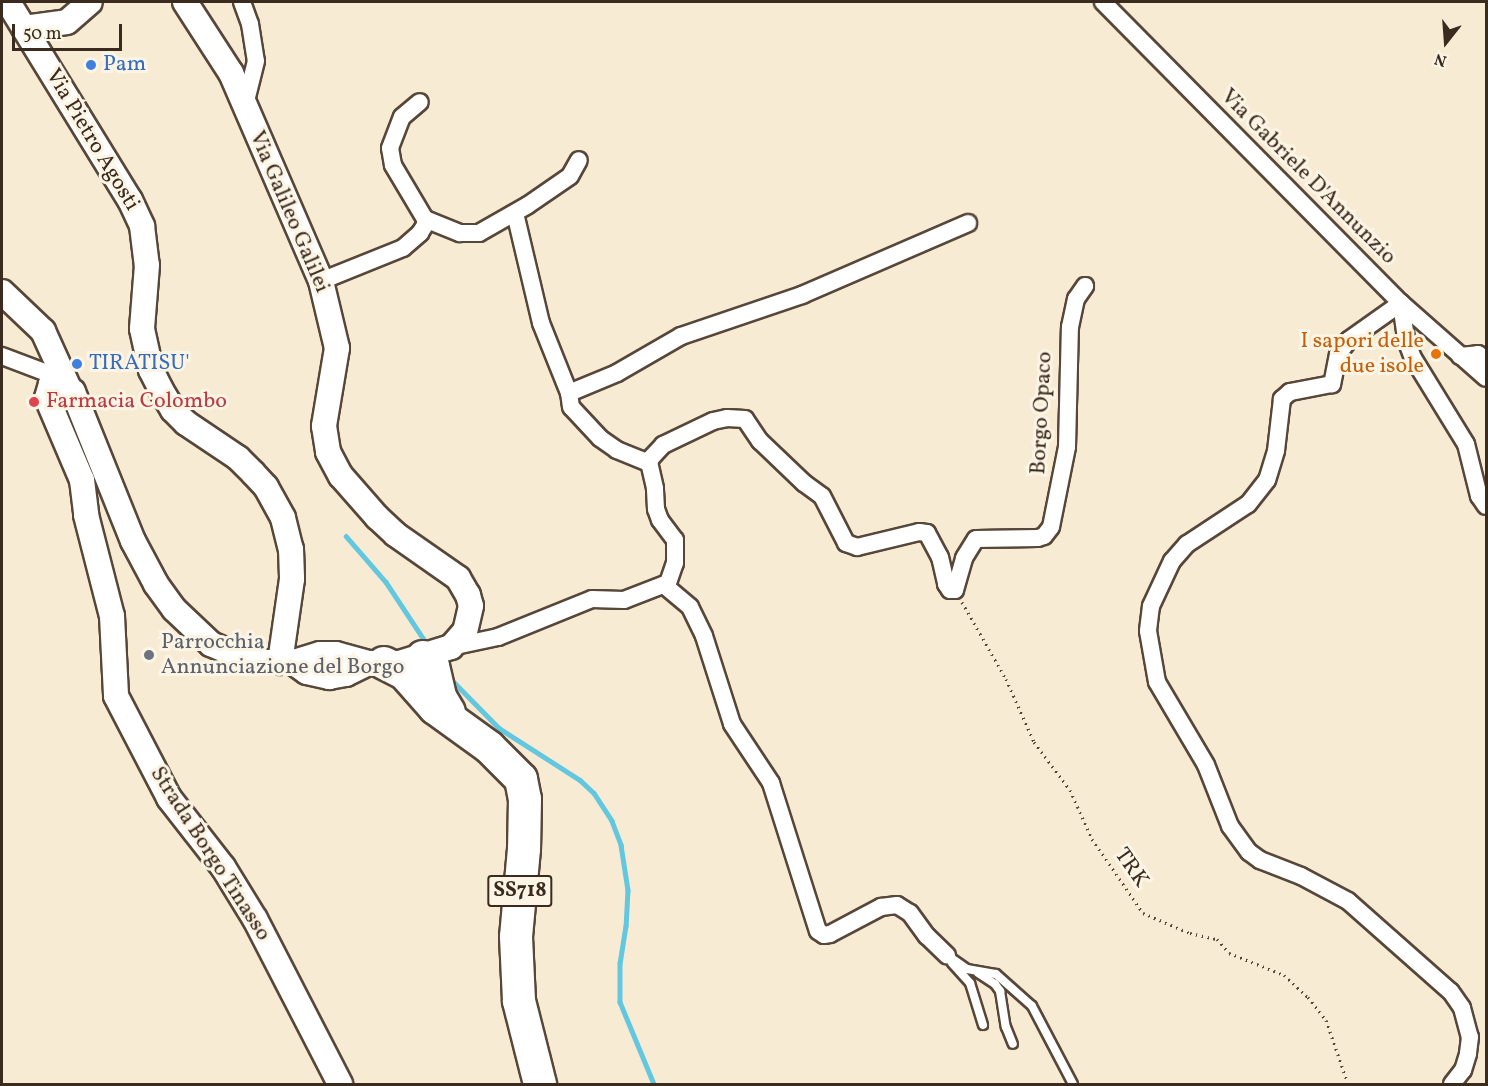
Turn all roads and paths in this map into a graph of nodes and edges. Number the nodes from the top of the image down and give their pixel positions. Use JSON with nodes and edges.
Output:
{"nodes":[{"id":1,"x":8,"y":2,"type":"edge"},
{"id":2,"x":90,"y":2,"type":"edge"},
{"id":3,"x":185,"y":2,"type":"edge"},
{"id":4,"x":242,"y":2,"type":"edge"},
{"id":5,"x":1103,"y":2,"type":"edge"},
{"id":6,"x":24,"y":28,"type":"junction"},
{"id":7,"x":420,"y":102,"type":"dead end"},
{"id":8,"x":245,"y":105,"type":"junction"},
{"id":9,"x":579,"y":160,"type":"dead end"},
{"id":10,"x":515,"y":213,"type":"junction"},
{"id":11,"x":425,"y":219,"type":"junction"},
{"id":12,"x":968,"y":223,"type":"dead end"},
{"id":13,"x":321,"y":281,"type":"junction"},
{"id":14,"x":1085,"y":286,"type":"dead end"},
{"id":15,"x":2,"y":292,"type":"edge"},
{"id":16,"x":1401,"y":303,"type":"junction"},
{"id":17,"x":49,"y":342,"type":"junction"},
{"id":18,"x":2,"y":356,"type":"edge"},
{"id":19,"x":1460,"y":356,"type":"junction"},
{"id":20,"x":1486,"y":360,"type":"edge"},
{"id":21,"x":25,"y":366,"type":"junction"},
{"id":22,"x":1486,"y":378,"type":"edge"},
{"id":23,"x":62,"y":381,"type":"junction"},
{"id":24,"x":569,"y":393,"type":"junction"},
{"id":25,"x":649,"y":463,"type":"junction"},
{"id":26,"x":1486,"y":506,"type":"edge"},
{"id":27,"x":664,"y":585,"type":"junction"},
{"id":28,"x":955,"y":590,"type":"junction"},
{"id":29,"x":297,"y":663,"type":"junction"},
{"id":30,"x":403,"y":663,"type":"junction"},
{"id":31,"x":947,"y":955,"type":"junction"},
{"id":32,"x":977,"y":973,"type":"junction"},
{"id":33,"x":982,"y":1025,"type":"dead end"},
{"id":34,"x":1013,"y":1044,"type":"dead end"},
{"id":35,"x":340,"y":1084,"type":"edge"},
{"id":36,"x":540,"y":1084,"type":"edge"},
{"id":37,"x":1073,"y":1084,"type":"edge"},
{"id":38,"x":1348,"y":1084,"type":"edge"},
{"id":39,"x":1452,"y":1084,"type":"edge"}],
"edges":[{"from":1,"to":6,"type":"main road","name":"Via Pietro Agosti"},
{"from":2,"to":6,"type":"main road"},
{"from":3,"to":8,"type":"main road","name":"Via Galileo Galilei"},
{"from":4,"to":8,"type":"street"},
{"from":5,"to":16,"type":"street","name":"Via Gabriele D'Annunzio"},
{"from":6,"to":29,"type":"main road","name":"Via Pietro Agosti"},
{"from":7,"to":11,"type":"street"},
{"from":8,"to":13,"type":"main road","name":"Via Galileo Galilei"},
{"from":9,"to":10,"type":"street"},
{"from":10,"to":11,"type":"street"},
{"from":10,"to":24,"type":"street"},
{"from":11,"to":13,"type":"street"},
{"from":12,"to":24,"type":"street"},
{"from":13,"to":30,"type":"main road","name":"Via Galileo Galilei"},
{"from":14,"to":28,"type":"street","name":"Borgo Opaco"},
{"from":15,"to":17,"type":"main road"},
{"from":16,"to":19,"type":"street","name":"Via Gabriele D'Annunzio"},
{"from":16,"to":26,"type":"street"},
{"from":16,"to":39,"type":"street"},
{"from":17,"to":21,"type":"street"},
{"from":17,"to":23,"type":"main road"},
{"from":18,"to":21,"type":"street"},
{"from":19,"to":20,"type":"street"},
{"from":19,"to":22,"type":"street","name":"Via Gabriele D'Annunzio"},
{"from":21,"to":23,"type":"street"},
{"from":23,"to":29,"type":"main road"},
{"from":23,"to":35,"type":"main road","name":"Strada Borgo Tinasso"},
{"from":24,"to":25,"type":"street"},
{"from":25,"to":27,"type":"street"},
{"from":25,"to":28,"type":"street"},
{"from":27,"to":30,"type":"street"},
{"from":27,"to":31,"type":"street"},
{"from":28,"to":38,"type":"path","name":"TRK"},
{"from":29,"to":30,"type":"main road"},
{"from":30,"to":36,"type":"highway","number":"SS718"},
{"from":31,"to":32,"type":"lane"},
{"from":31,"to":33,"type":"lane"},
{"from":32,"to":34,"type":"lane"},
{"from":32,"to":37,"type":"lane"}]}
